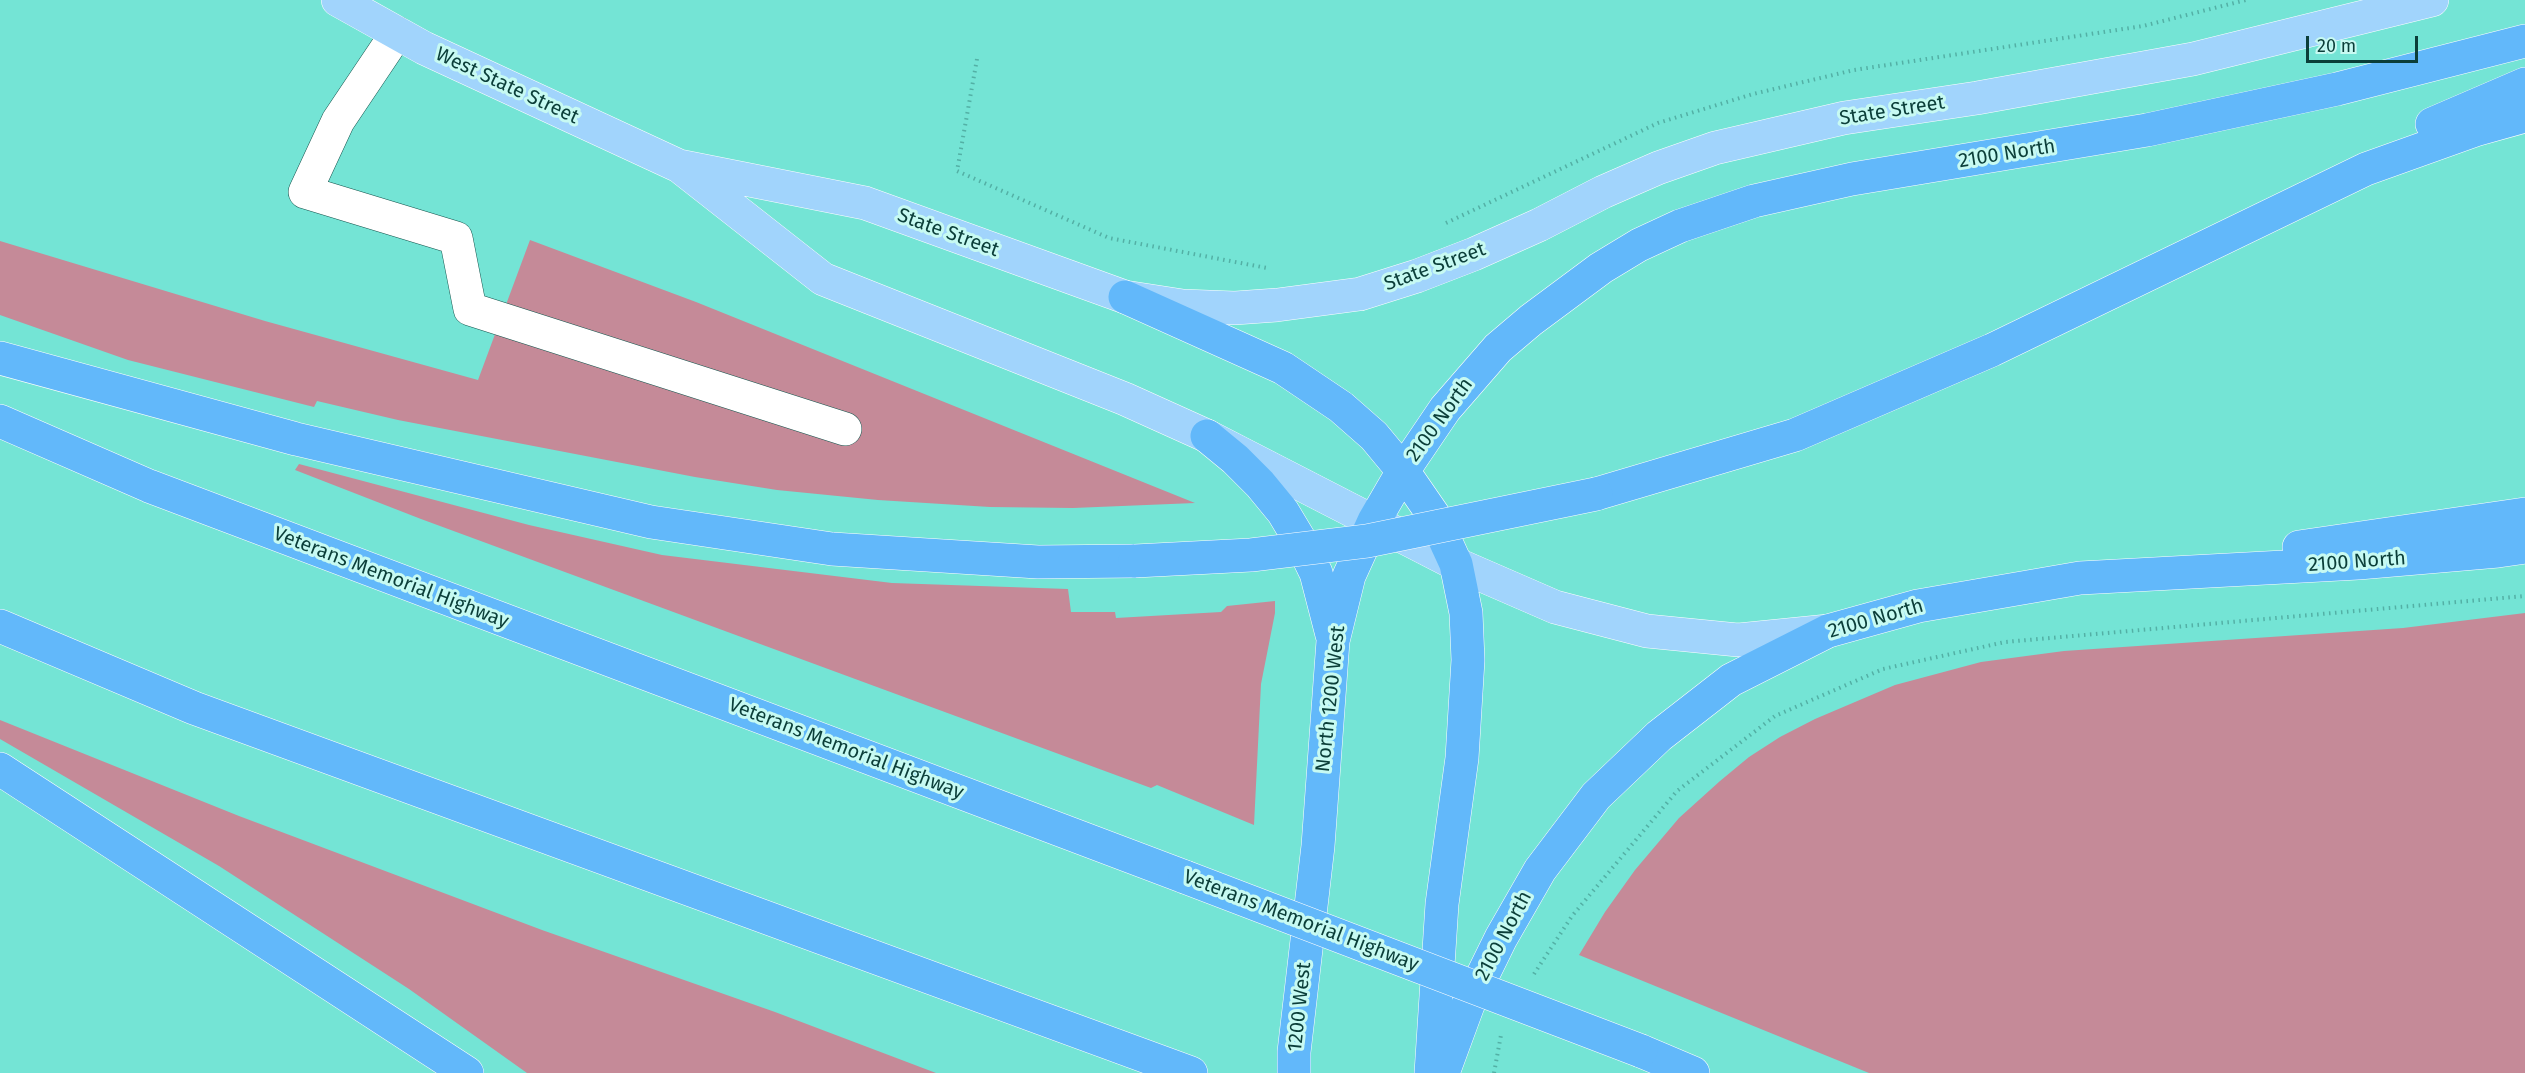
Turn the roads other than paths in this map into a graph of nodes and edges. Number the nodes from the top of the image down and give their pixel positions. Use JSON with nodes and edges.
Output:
{"nodes":[{"id":1,"x":338,"y":0,"type":"edge"},
{"id":2,"x":2432,"y":0,"type":"edge"},
{"id":3,"x":397,"y":33,"type":"junction"},
{"id":4,"x":2525,"y":40,"type":"edge"},
{"id":5,"x":2525,"y":84,"type":"edge"},
{"id":6,"x":2525,"y":116,"type":"edge"},
{"id":7,"x":679,"y":166,"type":"junction"},
{"id":8,"x":2366,"y":169,"type":"junction"},
{"id":9,"x":1125,"y":297,"type":"junction"},
{"id":10,"x":0,"y":358,"type":"edge"},
{"id":11,"x":0,"y":422,"type":"edge"},
{"id":12,"x":845,"y":429,"type":"dead end"},
{"id":13,"x":1207,"y":436,"type":"junction"},
{"id":14,"x":1403,"y":471,"type":"junction"},
{"id":15,"x":2525,"y":514,"type":"edge"},
{"id":16,"x":1374,"y":521,"type":"junction"},
{"id":17,"x":2525,"y":547,"type":"edge"},
{"id":18,"x":1456,"y":564,"type":"junction"},
{"id":19,"x":2080,"y":578,"type":"junction"},
{"id":20,"x":0,"y":626,"type":"edge"},
{"id":21,"x":1828,"y":631,"type":"junction"},
{"id":22,"x":1333,"y":641,"type":"junction"},
{"id":23,"x":0,"y":769,"type":"edge"},
{"id":24,"x":1322,"y":798,"type":"joint"},
{"id":25,"x":1187,"y":1071,"type":"edge"},
{"id":26,"x":467,"y":1073,"type":"edge"},
{"id":27,"x":1294,"y":1073,"type":"edge"},
{"id":28,"x":1431,"y":1073,"type":"edge"},
{"id":29,"x":1443,"y":1073,"type":"edge"},
{"id":30,"x":1694,"y":1073,"type":"edge"}],
"edges":[{"from":1,"to":3,"type":"main road","name":"West State Street"},
{"from":2,"to":9,"type":"main road","name":"State Street"},
{"from":3,"to":7,"type":"main road","name":"West State Street"},
{"from":3,"to":12,"type":"lane"},
{"from":4,"to":14,"type":"highway","name":"2100 North"},
{"from":5,"to":8,"type":"highway"},
{"from":6,"to":8,"type":"highway"},
{"from":7,"to":9,"type":"main road","name":"State Street"},
{"from":7,"to":13,"type":"main road"},
{"from":8,"to":10,"type":"highway","bridge":true},
{"from":9,"to":14,"type":"highway"},
{"from":11,"to":30,"type":"highway","name":"Veterans Memorial Highway","bridge":true},
{"from":13,"to":16,"type":"main road"},
{"from":13,"to":22,"type":"highway"},
{"from":14,"to":16,"type":"highway","name":"North 1200 West"},
{"from":14,"to":18,"type":"highway"},
{"from":15,"to":19,"type":"highway"},
{"from":16,"to":18,"type":"main road"},
{"from":16,"to":22,"type":"highway","name":"North 1200 West"},
{"from":17,"to":19,"type":"highway","name":"2100 North"},
{"from":18,"to":21,"type":"main road"},
{"from":18,"to":28,"type":"highway"},
{"from":19,"to":21,"type":"highway","name":"2100 North"},
{"from":20,"to":25,"type":"highway"},
{"from":21,"to":29,"type":"highway","name":"2100 North"},
{"from":22,"to":24,"type":"highway","name":"North 1200 West"},
{"from":23,"to":26,"type":"highway"},
{"from":24,"to":27,"type":"highway","name":"1200 West"}]}
